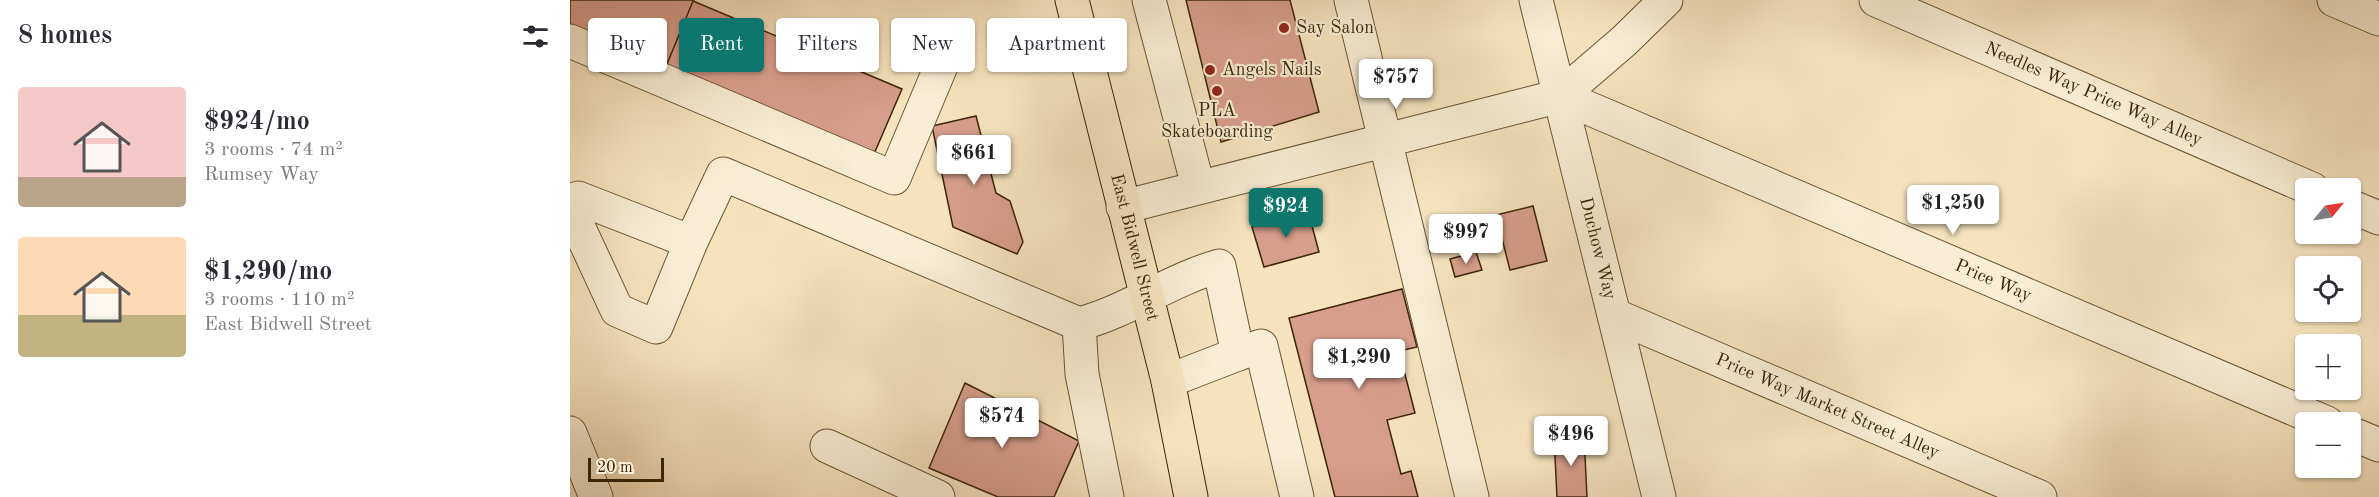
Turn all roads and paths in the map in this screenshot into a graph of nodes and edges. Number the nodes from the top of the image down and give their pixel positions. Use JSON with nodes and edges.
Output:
{"nodes":[{"id":1,"x":1072,"y":0,"type":"edge"},
{"id":2,"x":1149,"y":0,"type":"edge"},
{"id":3,"x":1351,"y":0,"type":"edge"},
{"id":4,"x":1536,"y":0,"type":"edge"},
{"id":5,"x":1666,"y":0,"type":"edge"},
{"id":6,"x":1876,"y":0,"type":"edge"},
{"id":7,"x":2334,"y":0,"type":"edge"},
{"id":8,"x":2379,"y":19,"type":"edge"},
{"id":9,"x":570,"y":41,"type":"edge"},
{"id":10,"x":939,"y":72,"type":"edge"},
{"id":11,"x":1560,"y":96,"type":"junction"},
{"id":12,"x":1386,"y":139,"type":"junction"},
{"id":13,"x":2295,"y":182,"type":"edge"},
{"id":14,"x":1198,"y":186,"type":"junction"},
{"id":15,"x":1123,"y":207,"type":"junction"},
{"id":16,"x":2361,"y":211,"type":"edge"},
{"id":17,"x":2379,"y":218,"type":"edge"},
{"id":18,"x":691,"y":242,"type":"dead end"},
{"id":19,"x":1146,"y":296,"type":"junction"},
{"id":20,"x":1614,"y":315,"type":"junction"},
{"id":21,"x":1079,"y":324,"type":"junction"},
{"id":22,"x":1238,"y":354,"type":"junction"},
{"id":23,"x":1168,"y":381,"type":"junction"},
{"id":24,"x":2301,"y":412,"type":"edge"},
{"id":25,"x":570,"y":433,"type":"edge"},
{"id":26,"x":2361,"y":438,"type":"edge"},
{"id":27,"x":2379,"y":445,"type":"edge"},
{"id":28,"x":827,"y":446,"type":"dead end"},
{"id":29,"x":596,"y":497,"type":"edge"},
{"id":30,"x":938,"y":497,"type":"edge"},
{"id":31,"x":1107,"y":497,"type":"edge"},
{"id":32,"x":1191,"y":497,"type":"edge"},
{"id":33,"x":1298,"y":497,"type":"edge"},
{"id":34,"x":1473,"y":497,"type":"edge"},
{"id":35,"x":1659,"y":497,"type":"edge"},
{"id":36,"x":2040,"y":497,"type":"edge"}],
"edges":[{"from":1,"to":15,"type":"main road","name":"East Bidwell Street"},
{"from":2,"to":14,"type":"street"},
{"from":3,"to":12,"type":"street"},
{"from":4,"to":11,"type":"street","name":"Duchow Way"},
{"from":5,"to":11,"type":"street"},
{"from":6,"to":13,"type":"street","name":"Needles Way Price Way Alley"},
{"from":7,"to":8,"type":"street"},
{"from":9,"to":10,"type":"street"},
{"from":11,"to":12,"type":"street"},
{"from":11,"to":20,"type":"street","name":"Duchow Way"},
{"from":11,"to":24,"type":"street","name":"Price Way"},
{"from":12,"to":14,"type":"street"},
{"from":12,"to":34,"type":"street"},
{"from":14,"to":15,"type":"street"},
{"from":15,"to":19,"type":"main road","name":"East Bidwell Street"},
{"from":16,"to":17,"type":"street"},
{"from":18,"to":21,"type":"street"},
{"from":19,"to":21,"type":"street"},
{"from":19,"to":22,"type":"street"},
{"from":19,"to":23,"type":"main road","name":"East Bidwell Street"},
{"from":20,"to":35,"type":"street","name":"Duchow Way"},
{"from":20,"to":36,"type":"street","name":"Price Way Market Street Alley"},
{"from":21,"to":31,"type":"street"},
{"from":22,"to":23,"type":"street"},
{"from":22,"to":33,"type":"street"},
{"from":23,"to":32,"type":"main road","name":"East Bidwell Street"},
{"from":25,"to":29,"type":"street"},
{"from":26,"to":27,"type":"street"},
{"from":28,"to":30,"type":"street"}]}
